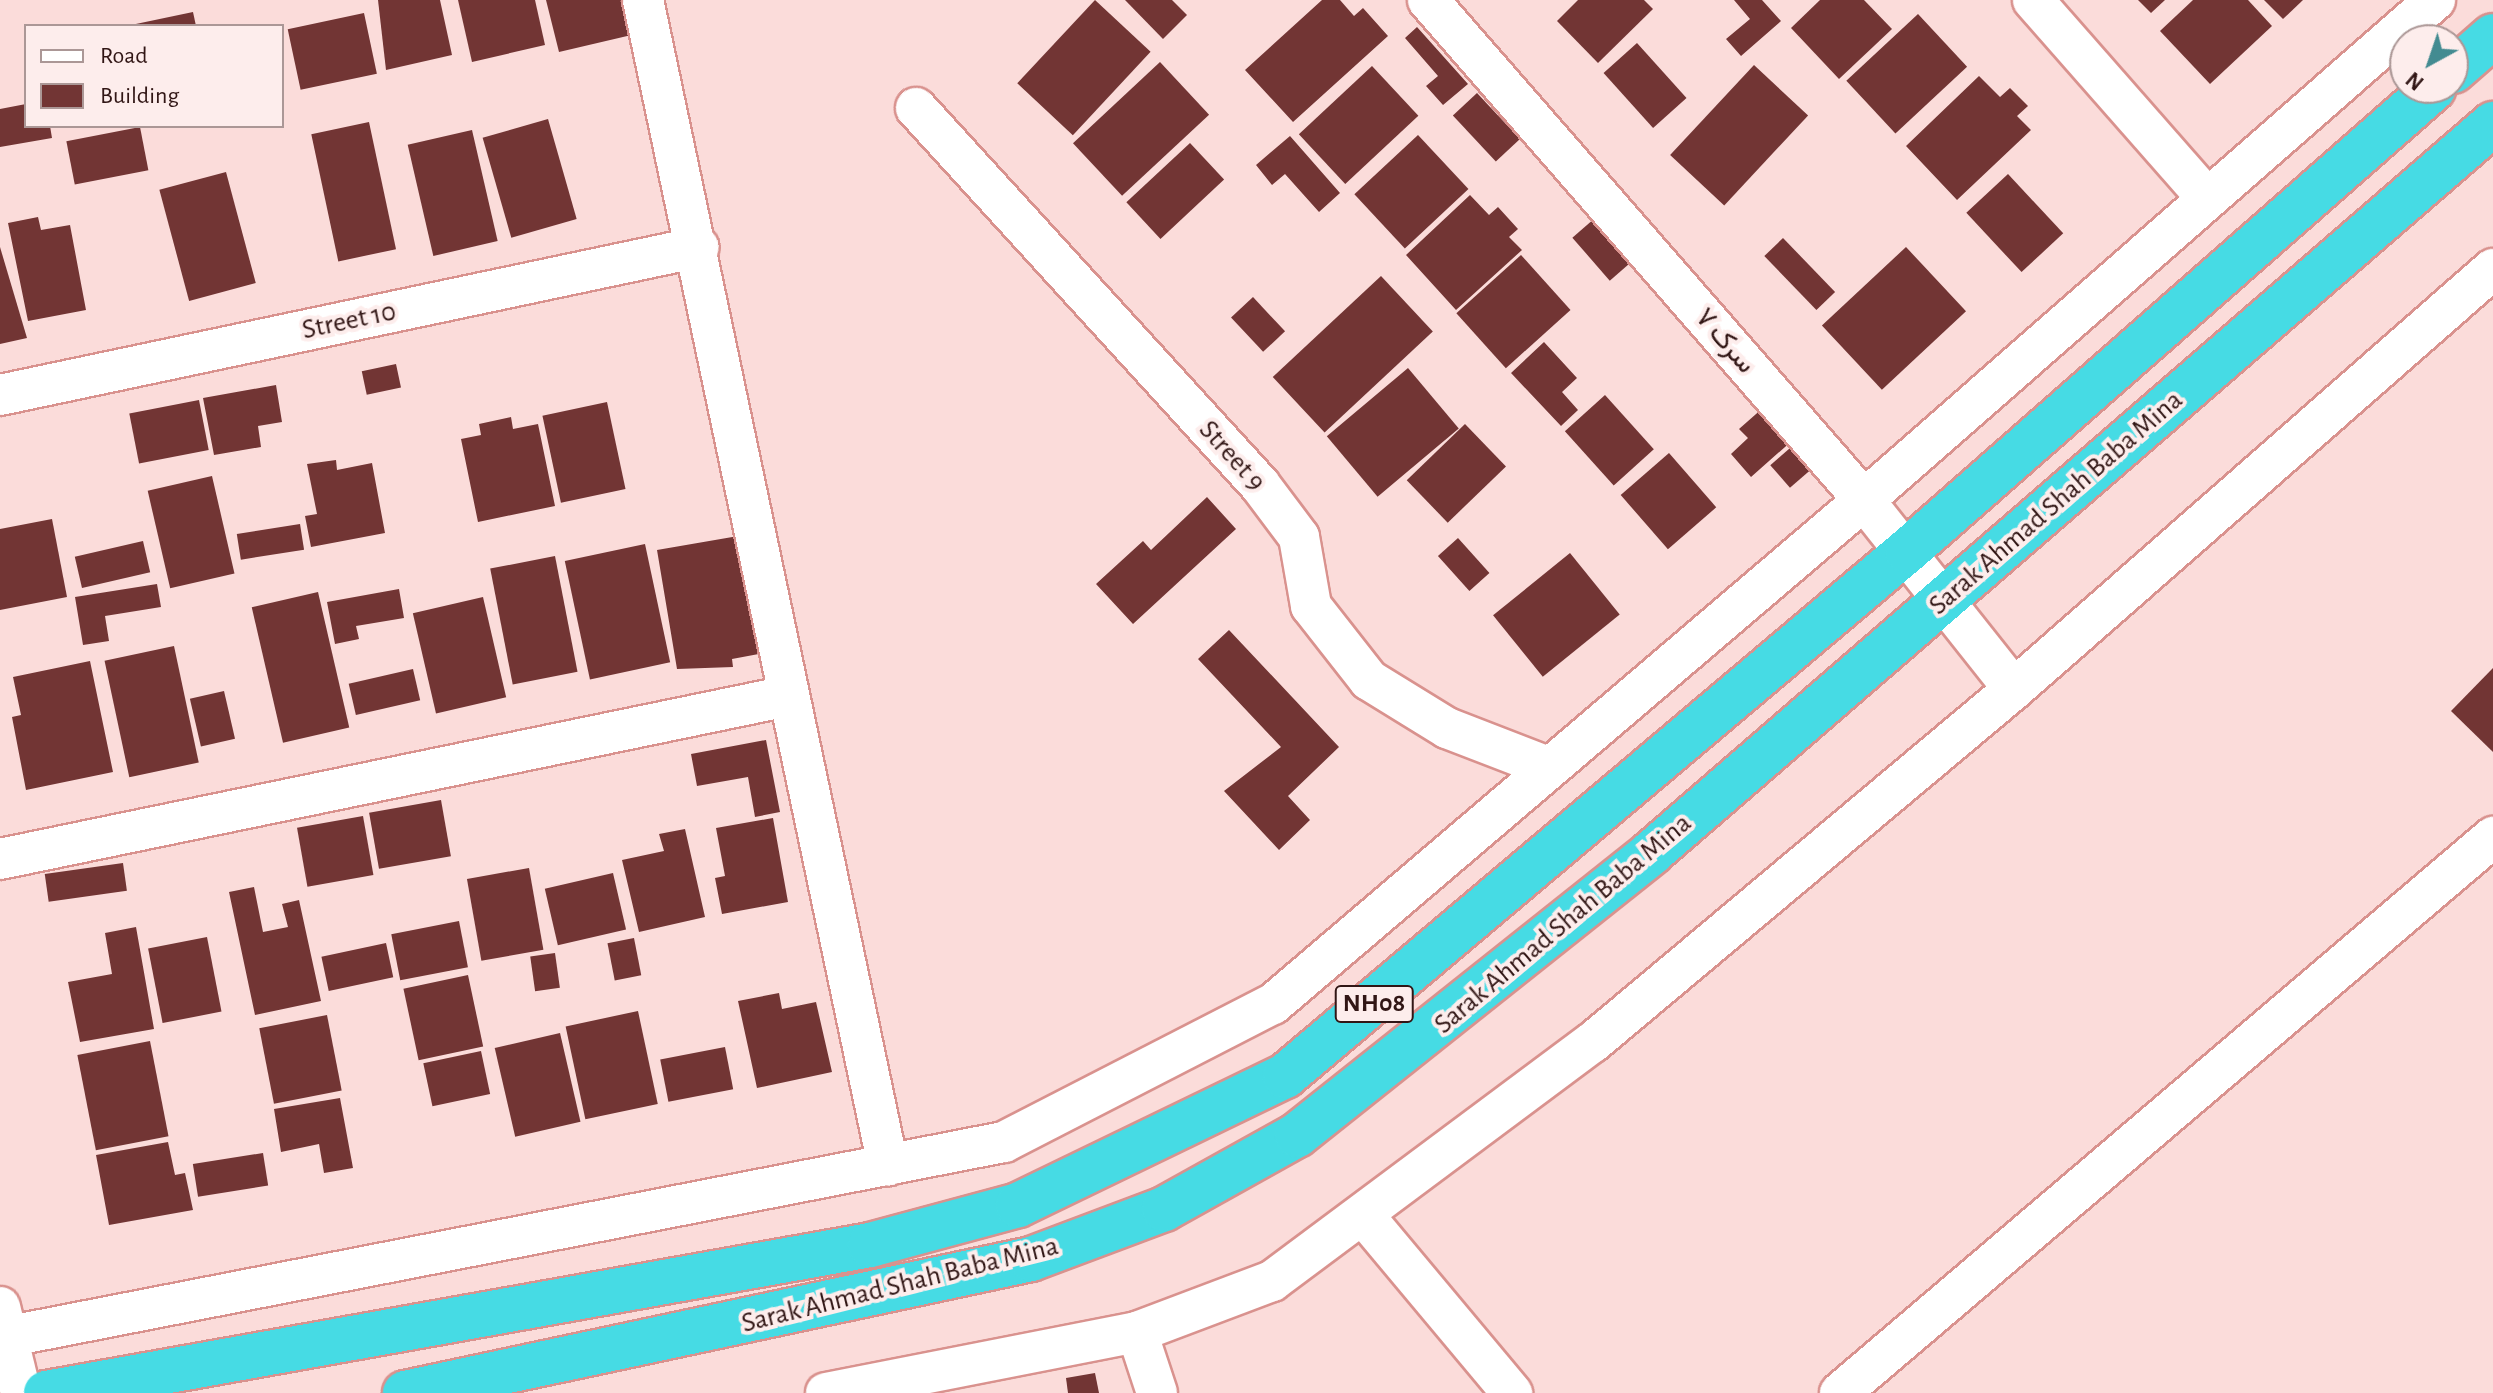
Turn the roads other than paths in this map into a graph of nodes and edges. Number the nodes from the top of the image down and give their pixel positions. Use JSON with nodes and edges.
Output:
{"nodes":[{"id":1,"x":643,"y":0,"type":"edge"},
{"id":2,"x":1428,"y":0,"type":"edge"},
{"id":3,"x":2033,"y":0,"type":"edge"},
{"id":4,"x":2435,"y":0,"type":"edge"},
{"id":5,"x":2493,"y":36,"type":"edge"},
{"id":6,"x":2469,"y":57,"type":"edge"},
{"id":7,"x":2416,"y":104,"type":"edge"},
{"id":8,"x":916,"y":108,"type":"dead end"},
{"id":9,"x":2493,"y":124,"type":"edge"},
{"id":10,"x":2207,"y":198,"type":"junction"},
{"id":11,"x":699,"y":247,"type":"junction"},
{"id":12,"x":2491,"y":273,"type":"edge"},
{"id":13,"x":0,"y":395,"type":"edge"},
{"id":14,"x":1864,"y":500,"type":"junction"},
{"id":15,"x":1907,"y":551,"type":"junction"},
{"id":16,"x":1945,"y":600,"type":"junction"},
{"id":17,"x":2014,"y":689,"type":"junction"},
{"id":18,"x":788,"y":696,"type":"junction"},
{"id":19,"x":1548,"y":767,"type":"junction"},
{"id":20,"x":2493,"y":837,"type":"edge"},
{"id":21,"x":0,"y":859,"type":"edge"},
{"id":22,"x":888,"y":1166,"type":"junction"},
{"id":23,"x":1364,"y":1216,"type":"junction"},
{"id":24,"x":2,"y":1327,"type":"edge"},
{"id":25,"x":1137,"y":1332,"type":"junction"},
{"id":26,"x":21,"y":1393,"type":"edge"},
{"id":27,"x":46,"y":1393,"type":"edge"},
{"id":28,"x":405,"y":1393,"type":"edge"},
{"id":29,"x":826,"y":1393,"type":"edge"},
{"id":30,"x":1131,"y":1393,"type":"edge"},
{"id":31,"x":1157,"y":1393,"type":"edge"},
{"id":32,"x":1512,"y":1393,"type":"edge"},
{"id":33,"x":1840,"y":1393,"type":"edge"}],
"edges":[{"from":1,"to":11,"type":"street"},
{"from":2,"to":14,"type":"street","name":"سرک ۷"},
{"from":3,"to":10,"type":"street"},
{"from":4,"to":10,"type":"street"},
{"from":5,"to":6,"type":"highway"},
{"from":7,"to":15,"type":"highway","number":"NH08"},
{"from":8,"to":19,"type":"street","name":"Street 9"},
{"from":9,"to":16,"type":"highway","name":"Sarak Ahmad Shah Baba Mina","number":"NH08"},
{"from":10,"to":14,"type":"street"},
{"from":11,"to":13,"type":"street","name":"Street 10"},
{"from":11,"to":18,"type":"street"},
{"from":12,"to":17,"type":"street"},
{"from":14,"to":15,"type":"street","name":"سرک ۷"},
{"from":14,"to":19,"type":"street"},
{"from":15,"to":16,"type":"street","name":"سرک ۷"},
{"from":15,"to":27,"type":"highway","number":"NH08"},
{"from":16,"to":17,"type":"street","name":"سرک ۷"},
{"from":16,"to":28,"type":"highway","name":"Sarak Ahmad Shah Baba Mina","number":"NH08"},
{"from":17,"to":23,"type":"street"},
{"from":18,"to":21,"type":"street"},
{"from":18,"to":22,"type":"street"},
{"from":19,"to":22,"type":"street"},
{"from":20,"to":33,"type":"street"},
{"from":22,"to":24,"type":"street"},
{"from":23,"to":25,"type":"street"},
{"from":23,"to":32,"type":"street"},
{"from":24,"to":26,"type":"street"},
{"from":25,"to":29,"type":"street"},
{"from":25,"to":30,"type":"street"},
{"from":25,"to":31,"type":"street"}]}
